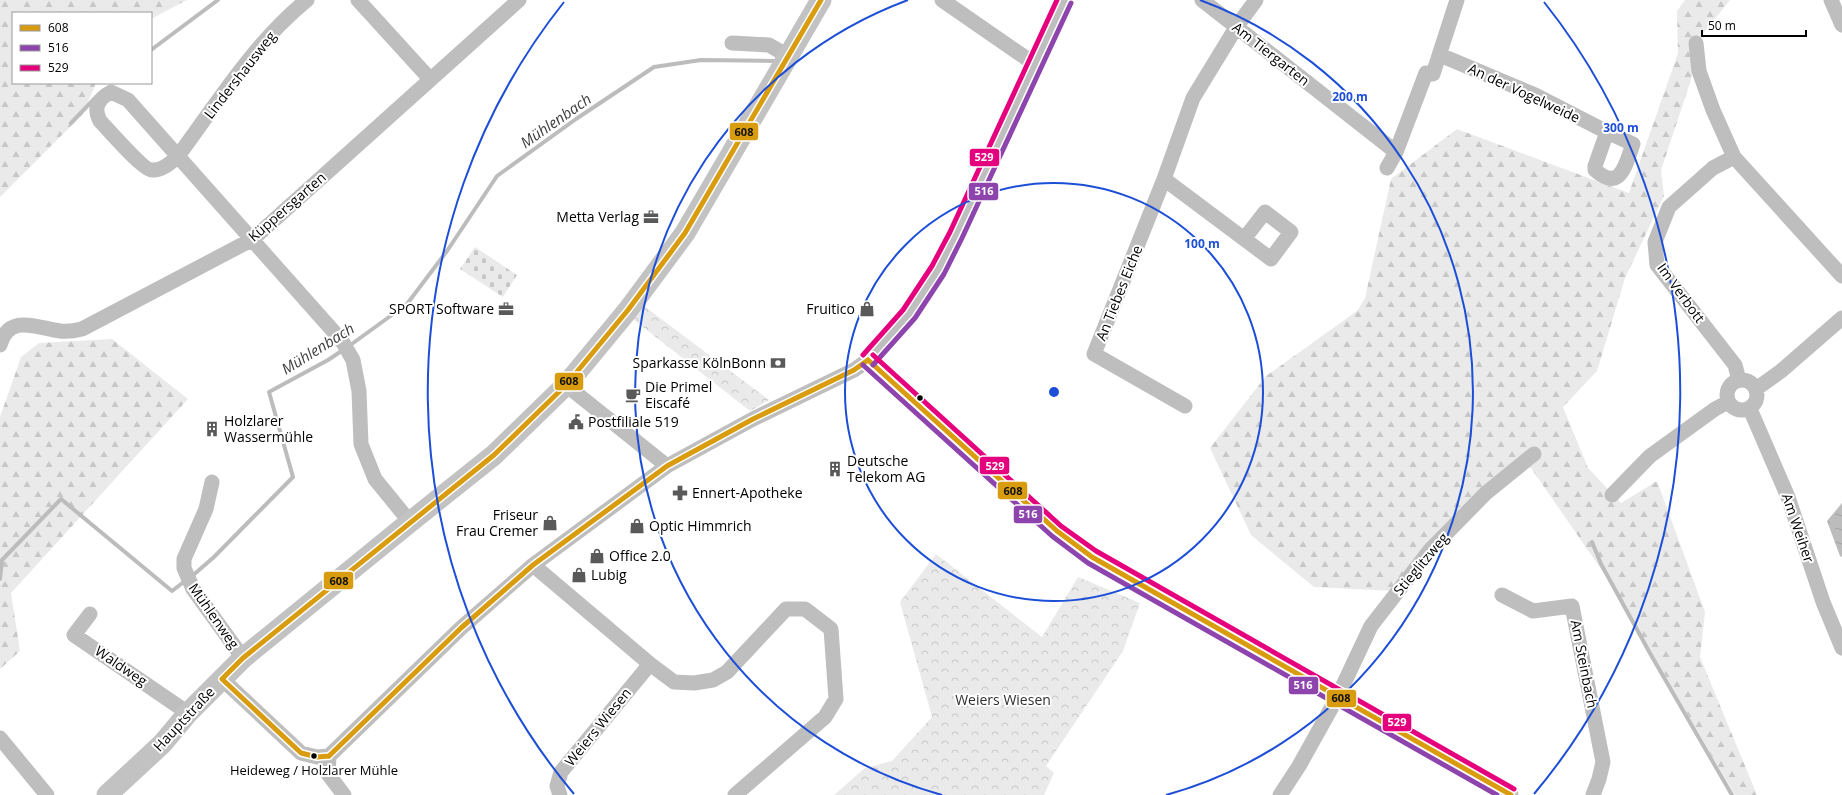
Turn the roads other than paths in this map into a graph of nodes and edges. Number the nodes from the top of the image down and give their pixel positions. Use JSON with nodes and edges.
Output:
{"nodes":[{"id":1,"x":308,"y":0,"type":"edge"},
{"id":2,"x":358,"y":0,"type":"edge"},
{"id":3,"x":519,"y":0,"type":"edge"},
{"id":4,"x":821,"y":0,"type":"edge"},
{"id":5,"x":942,"y":0,"type":"edge"},
{"id":6,"x":1065,"y":0,"type":"edge"},
{"id":7,"x":1202,"y":0,"type":"edge"},
{"id":8,"x":1256,"y":0,"type":"edge"},
{"id":9,"x":1458,"y":0,"type":"edge"},
{"id":10,"x":1831,"y":0,"type":"edge"},
{"id":11,"x":1842,"y":25,"type":"edge"},
{"id":12,"x":1237,"y":26,"type":"junction"},
{"id":13,"x":732,"y":43,"type":"dead end"},
{"id":14,"x":1696,"y":43,"type":"dead end"},
{"id":15,"x":1440,"y":54,"type":"junction"},
{"id":16,"x":788,"y":56,"type":"junction"},
{"id":17,"x":1036,"y":65,"type":"junction"},
{"id":18,"x":430,"y":79,"type":"junction"},
{"id":19,"x":1606,"y":132,"type":"dead end"},
{"id":20,"x":1397,"y":148,"type":"junction"},
{"id":21,"x":178,"y":156,"type":"junction"},
{"id":22,"x":1734,"y":157,"type":"junction"},
{"id":23,"x":1387,"y":168,"type":"dead end"},
{"id":24,"x":1164,"y":179,"type":"junction"},
{"id":25,"x":253,"y":239,"type":"junction"},
{"id":26,"x":1244,"y":239,"type":"dead end"},
{"id":27,"x":1842,"y":276,"type":"edge"},
{"id":28,"x":1842,"y":318,"type":"edge"},
{"id":29,"x":0,"y":345,"type":"edge"},
{"id":30,"x":868,"y":360,"type":"junction"},
{"id":31,"x":1739,"y":380,"type":"junction"},
{"id":32,"x":566,"y":385,"type":"junction"},
{"id":33,"x":1756,"y":389,"type":"junction"},
{"id":34,"x":1728,"y":402,"type":"junction"},
{"id":35,"x":1185,"y":406,"type":"dead end"},
{"id":36,"x":1750,"y":409,"type":"junction"},
{"id":37,"x":1534,"y":454,"type":"dead end"},
{"id":38,"x":667,"y":466,"type":"junction"},
{"id":39,"x":212,"y":482,"type":"dead end"},
{"id":40,"x":1612,"y":495,"type":"dead end"},
{"id":41,"x":410,"y":522,"type":"junction"},
{"id":42,"x":533,"y":565,"type":"junction"},
{"id":43,"x":1502,"y":595,"type":"dead end"},
{"id":44,"x":90,"y":614,"type":"dead end"},
{"id":45,"x":1842,"y":648,"type":"edge"},
{"id":46,"x":243,"y":658,"type":"junction"},
{"id":47,"x":650,"y":664,"type":"junction"},
{"id":48,"x":222,"y":679,"type":"junction"},
{"id":49,"x":1338,"y":696,"type":"junction"},
{"id":50,"x":188,"y":713,"type":"junction"},
{"id":51,"x":0,"y":738,"type":"edge"},
{"id":52,"x":329,"y":756,"type":"junction"},
{"id":53,"x":47,"y":795,"type":"edge"},
{"id":54,"x":107,"y":795,"type":"edge"},
{"id":55,"x":344,"y":795,"type":"edge"},
{"id":56,"x":560,"y":795,"type":"edge"},
{"id":57,"x":735,"y":795,"type":"edge"},
{"id":58,"x":1280,"y":795,"type":"edge"},
{"id":59,"x":1511,"y":795,"type":"edge"},
{"id":60,"x":1593,"y":795,"type":"edge"}],
"edges":[{"from":1,"to":21,"type":"street","name":"Lindershausweg"},
{"from":2,"to":18,"type":"street"},
{"from":3,"to":18,"type":"street","name":"Küppersgarten"},
{"from":4,"to":16,"type":"main road","name":"Hauptstraße"},
{"from":5,"to":17,"type":"street"},
{"from":6,"to":17,"type":"street"},
{"from":7,"to":12,"type":"street","name":"Am Tiergarten"},
{"from":8,"to":12,"type":"street","name":"An Tiebes Eiche"},
{"from":9,"to":15,"type":"street"},
{"from":10,"to":11,"type":"street"},
{"from":12,"to":20,"type":"street","name":"Am Tiergarten"},
{"from":12,"to":24,"type":"street","name":"An Tiebes Eiche"},
{"from":13,"to":16,"type":"street"},
{"from":14,"to":22,"type":"street"},
{"from":15,"to":19,"type":"street","name":"An der Vogelweide"},
{"from":15,"to":20,"type":"street"},
{"from":16,"to":32,"type":"main road","name":"Hauptstraße"},
{"from":17,"to":30,"type":"street"},
{"from":18,"to":25,"type":"street","name":"Küppersgarten"},
{"from":20,"to":23,"type":"street"},
{"from":21,"to":21,"type":"street","name":"Lindershausweg"},
{"from":21,"to":25,"type":"street"},
{"from":22,"to":27,"type":"street"},
{"from":22,"to":31,"type":"street","name":"Im Verbott"},
{"from":24,"to":26,"type":"street"},
{"from":24,"to":35,"type":"street","name":"An Tiebes Eiche"},
{"from":25,"to":29,"type":"street","name":"Küppersgarten"},
{"from":25,"to":41,"type":"street"},
{"from":28,"to":33,"type":"street"},
{"from":30,"to":38,"type":"street"},
{"from":30,"to":49,"type":"street"},
{"from":31,"to":33,"type":"street"},
{"from":31,"to":34,"type":"street"},
{"from":32,"to":38,"type":"street"},
{"from":32,"to":41,"type":"main road","name":"Hauptstraße"},
{"from":33,"to":36,"type":"street"},
{"from":34,"to":36,"type":"street"},
{"from":34,"to":40,"type":"street"},
{"from":36,"to":45,"type":"street","name":"Am Weiher"},
{"from":37,"to":49,"type":"street","name":"Stieglitzweg"},
{"from":38,"to":42,"type":"street"},
{"from":39,"to":46,"type":"street","name":"Mühlenweg"},
{"from":41,"to":46,"type":"main road","name":"Hauptstraße"},
{"from":42,"to":47,"type":"street"},
{"from":42,"to":52,"type":"street"},
{"from":43,"to":60,"type":"street","name":"Am Steinbach"},
{"from":44,"to":50,"type":"street","name":"Waldweg"},
{"from":46,"to":48,"type":"main road","name":"Hauptstraße"},
{"from":47,"to":56,"type":"street","name":"Weiers Wiesen"},
{"from":47,"to":57,"type":"street"},
{"from":48,"to":50,"type":"main road","name":"Hauptstraße"},
{"from":48,"to":52,"type":"street"},
{"from":49,"to":58,"type":"street","name":"Stieglitzweg"},
{"from":49,"to":59,"type":"street"},
{"from":50,"to":54,"type":"main road","name":"Hauptstraße"},
{"from":51,"to":53,"type":"street"},
{"from":52,"to":55,"type":"street"}]}
